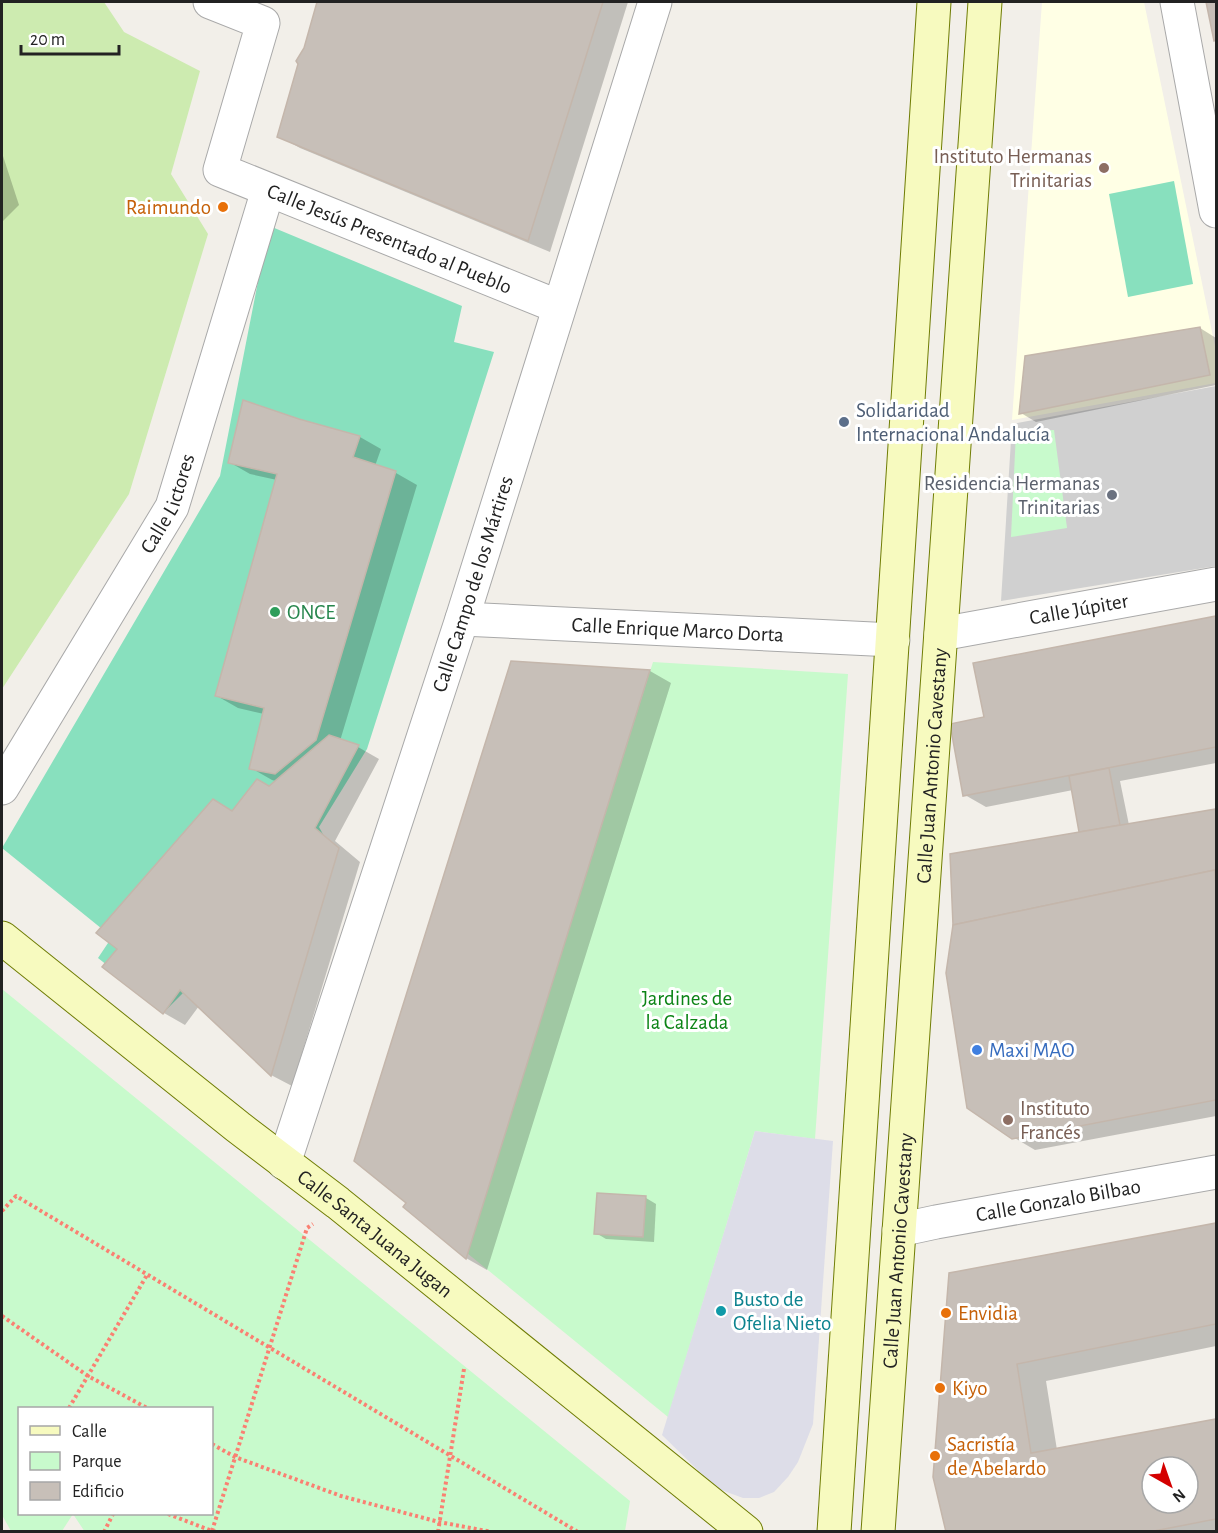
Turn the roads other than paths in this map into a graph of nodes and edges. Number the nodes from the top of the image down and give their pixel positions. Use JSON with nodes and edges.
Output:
{"nodes":[{"id":1,"x":210,"y":2,"type":"edge"},
{"id":2,"x":655,"y":2,"type":"edge"},
{"id":3,"x":934,"y":2,"type":"edge"},
{"id":4,"x":985,"y":2,"type":"edge"},
{"id":5,"x":1177,"y":2,"type":"edge"},
{"id":6,"x":1210,"y":144,"type":"edge"},
{"id":7,"x":268,"y":190,"type":"junction"},
{"id":8,"x":1216,"y":211,"type":"edge"},
{"id":9,"x":559,"y":307,"type":"junction"},
{"id":10,"x":1216,"y":584,"type":"edge"},
{"id":11,"x":462,"y":619,"type":"junction"},
{"id":12,"x":941,"y":634,"type":"junction"},
{"id":13,"x":893,"y":640,"type":"junction"},
{"id":14,"x":2,"y":788,"type":"edge"},
{"id":15,"x":2,"y":938,"type":"edge"},
{"id":16,"x":284,"y":1163,"type":"junction"},
{"id":17,"x":1216,"y":1172,"type":"edge"},
{"id":18,"x":899,"y":1230,"type":"junction"},
{"id":19,"x":746,"y":1532,"type":"edge"},
{"id":20,"x":834,"y":1532,"type":"edge"},
{"id":21,"x":878,"y":1532,"type":"edge"}],
"edges":[{"from":1,"to":7,"type":"street","name":"Calle Jesús Presentado al Pueblo"},
{"from":2,"to":9,"type":"street","name":"Calle Campo de los Mártires"},
{"from":3,"to":13,"type":"main road"},
{"from":4,"to":12,"type":"main road","name":"Calle Juan Antonio Cavestany"},
{"from":5,"to":6,"type":"street"},
{"from":6,"to":8,"type":"street"},
{"from":7,"to":9,"type":"street","name":"Calle Jesús Presentado al Pueblo"},
{"from":7,"to":14,"type":"street","name":"Calle Lictores"},
{"from":9,"to":11,"type":"street","name":"Calle Campo de los Mártires"},
{"from":10,"to":12,"type":"street","name":"Calle Júpiter"},
{"from":11,"to":13,"type":"street","name":"Calle Enrique Marco Dorta"},
{"from":11,"to":16,"type":"street","name":"Calle Campo de los Mártires"},
{"from":12,"to":18,"type":"main road","name":"Calle Juan Antonio Cavestany"},
{"from":13,"to":20,"type":"main road"},
{"from":15,"to":16,"type":"main road","name":"Calle Santa Juana Jugan"},
{"from":16,"to":19,"type":"main road","name":"Calle Santa Juana Jugan"},
{"from":17,"to":18,"type":"street","name":"Calle Gonzalo Bilbao"},
{"from":18,"to":21,"type":"main road","name":"Calle Juan Antonio Cavestany"}]}
